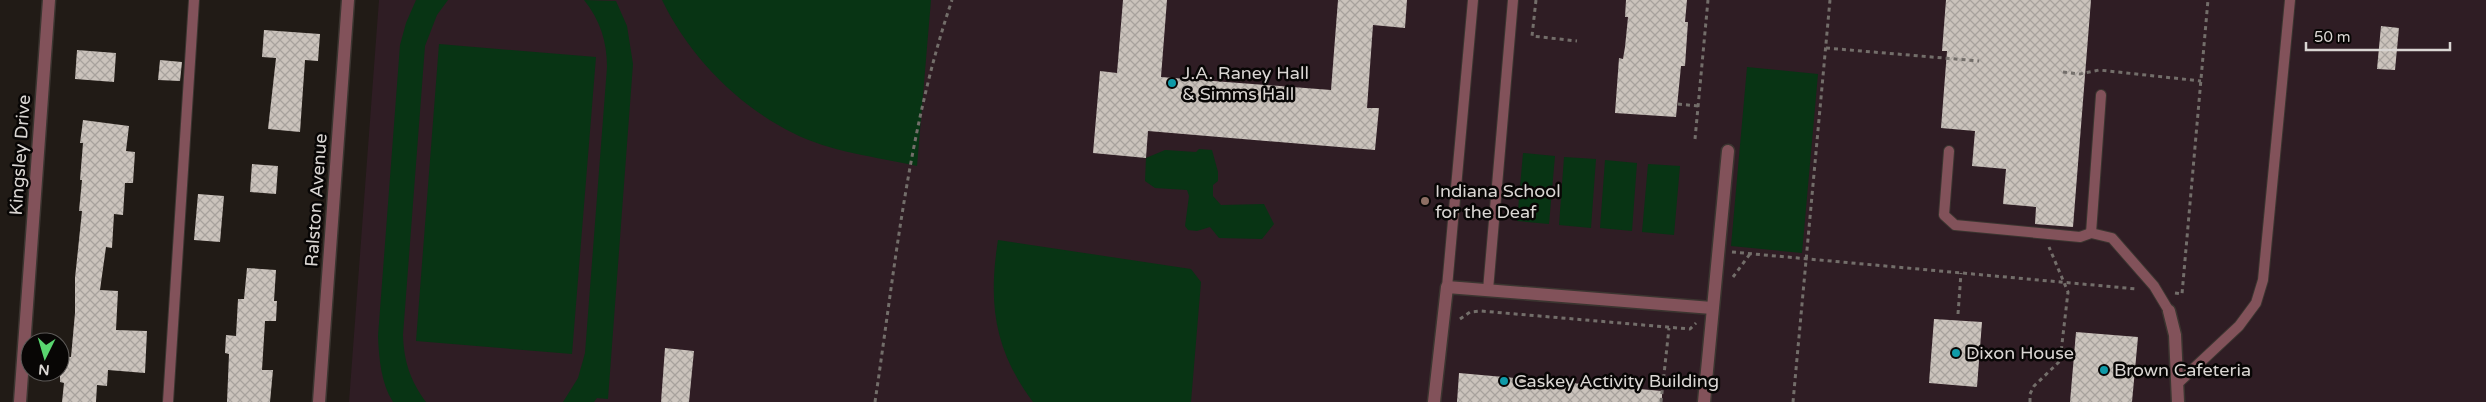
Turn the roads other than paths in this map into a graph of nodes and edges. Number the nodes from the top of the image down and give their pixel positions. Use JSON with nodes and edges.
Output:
{"nodes":[{"id":1,"x":49,"y":0,"type":"edge"},
{"id":2,"x":194,"y":0,"type":"edge"},
{"id":3,"x":348,"y":0,"type":"edge"},
{"id":4,"x":1473,"y":0,"type":"edge"},
{"id":5,"x":1513,"y":0,"type":"edge"},
{"id":6,"x":2290,"y":0,"type":"edge"},
{"id":7,"x":2101,"y":96,"type":"dead end"},
{"id":8,"x":1728,"y":150,"type":"dead end"},
{"id":9,"x":1950,"y":151,"type":"dead end"},
{"id":10,"x":2091,"y":233,"type":"junction"},
{"id":11,"x":1448,"y":287,"type":"junction"},
{"id":12,"x":1488,"y":290,"type":"junction"},
{"id":13,"x":1710,"y":308,"type":"junction"},
{"id":14,"x":2169,"y":311,"type":"joint"},
{"id":15,"x":2177,"y":384,"type":"junction"},
{"id":16,"x":20,"y":402,"type":"edge"},
{"id":17,"x":168,"y":402,"type":"edge"},
{"id":18,"x":319,"y":402,"type":"edge"},
{"id":19,"x":1434,"y":402,"type":"edge"},
{"id":20,"x":1704,"y":402,"type":"edge"},
{"id":21,"x":2178,"y":402,"type":"edge"}],
"edges":[{"from":1,"to":16,"type":"street","name":"Kingsley Drive"},
{"from":2,"to":17,"type":"lane"},
{"from":3,"to":18,"type":"street","name":"Ralston Avenue"},
{"from":4,"to":11,"type":"lane"},
{"from":5,"to":12,"type":"lane"},
{"from":6,"to":15,"type":"lane"},
{"from":7,"to":10,"type":"lane"},
{"from":8,"to":13,"type":"street"},
{"from":9,"to":10,"type":"lane"},
{"from":10,"to":14,"type":"lane"},
{"from":11,"to":12,"type":"street"},
{"from":11,"to":19,"type":"street"},
{"from":12,"to":13,"type":"street"},
{"from":13,"to":20,"type":"street"},
{"from":14,"to":15,"type":"street"},
{"from":15,"to":21,"type":"street"}]}
